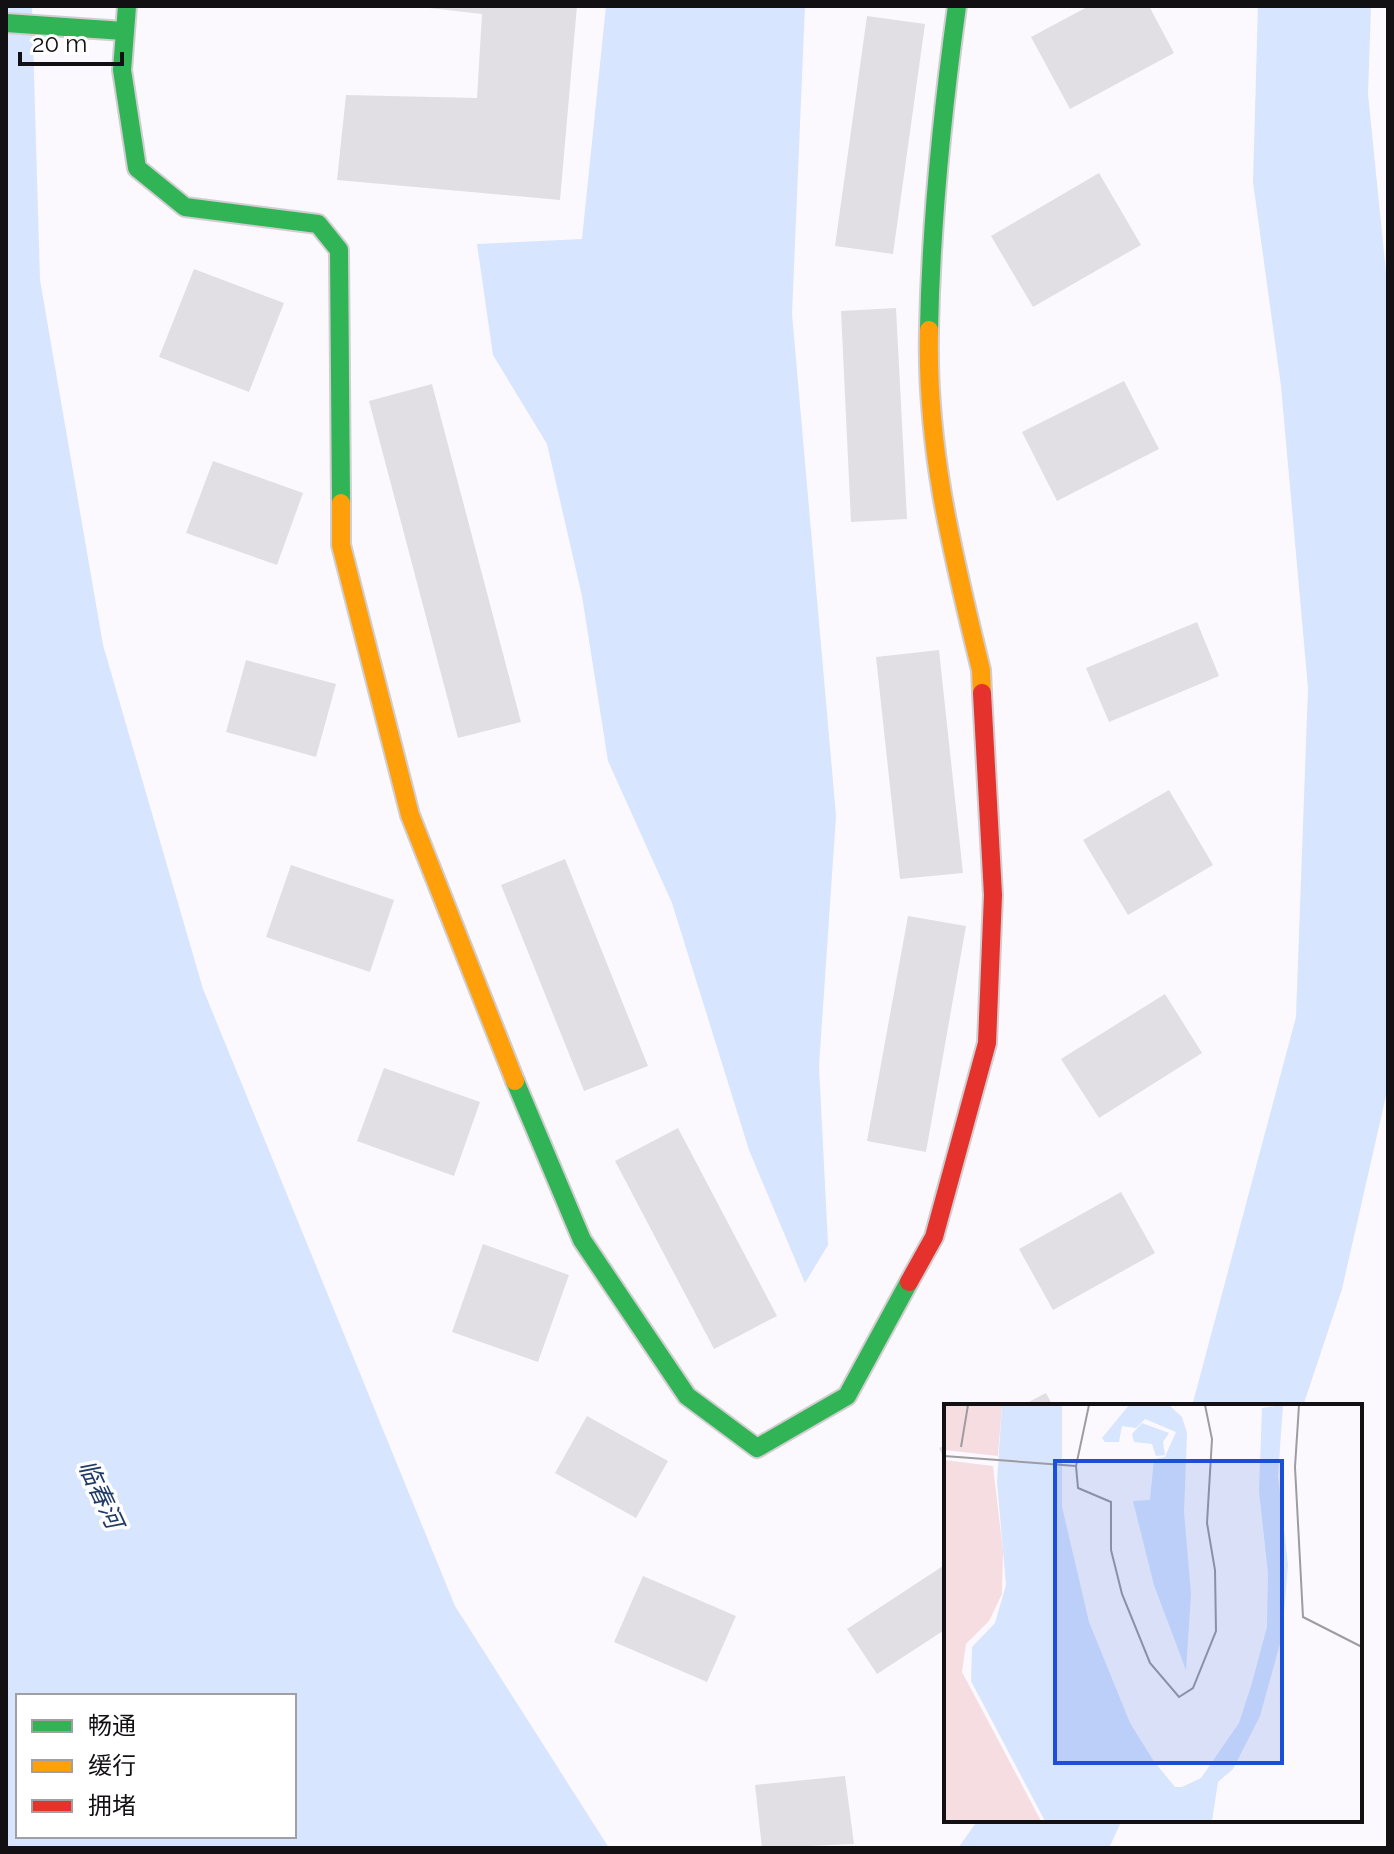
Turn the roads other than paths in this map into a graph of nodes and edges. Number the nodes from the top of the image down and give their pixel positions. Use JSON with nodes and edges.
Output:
{"nodes":[{"id":1,"x":127,"y":6,"type":"edge"},
{"id":2,"x":957,"y":6,"type":"edge"},
{"id":3,"x":6,"y":23,"type":"edge"},
{"id":4,"x":124,"y":31,"type":"junction"}],
"edges":[{"from":1,"to":4,"type":"street"},
{"from":2,"to":4,"type":"street"},
{"from":3,"to":4,"type":"street"}]}
